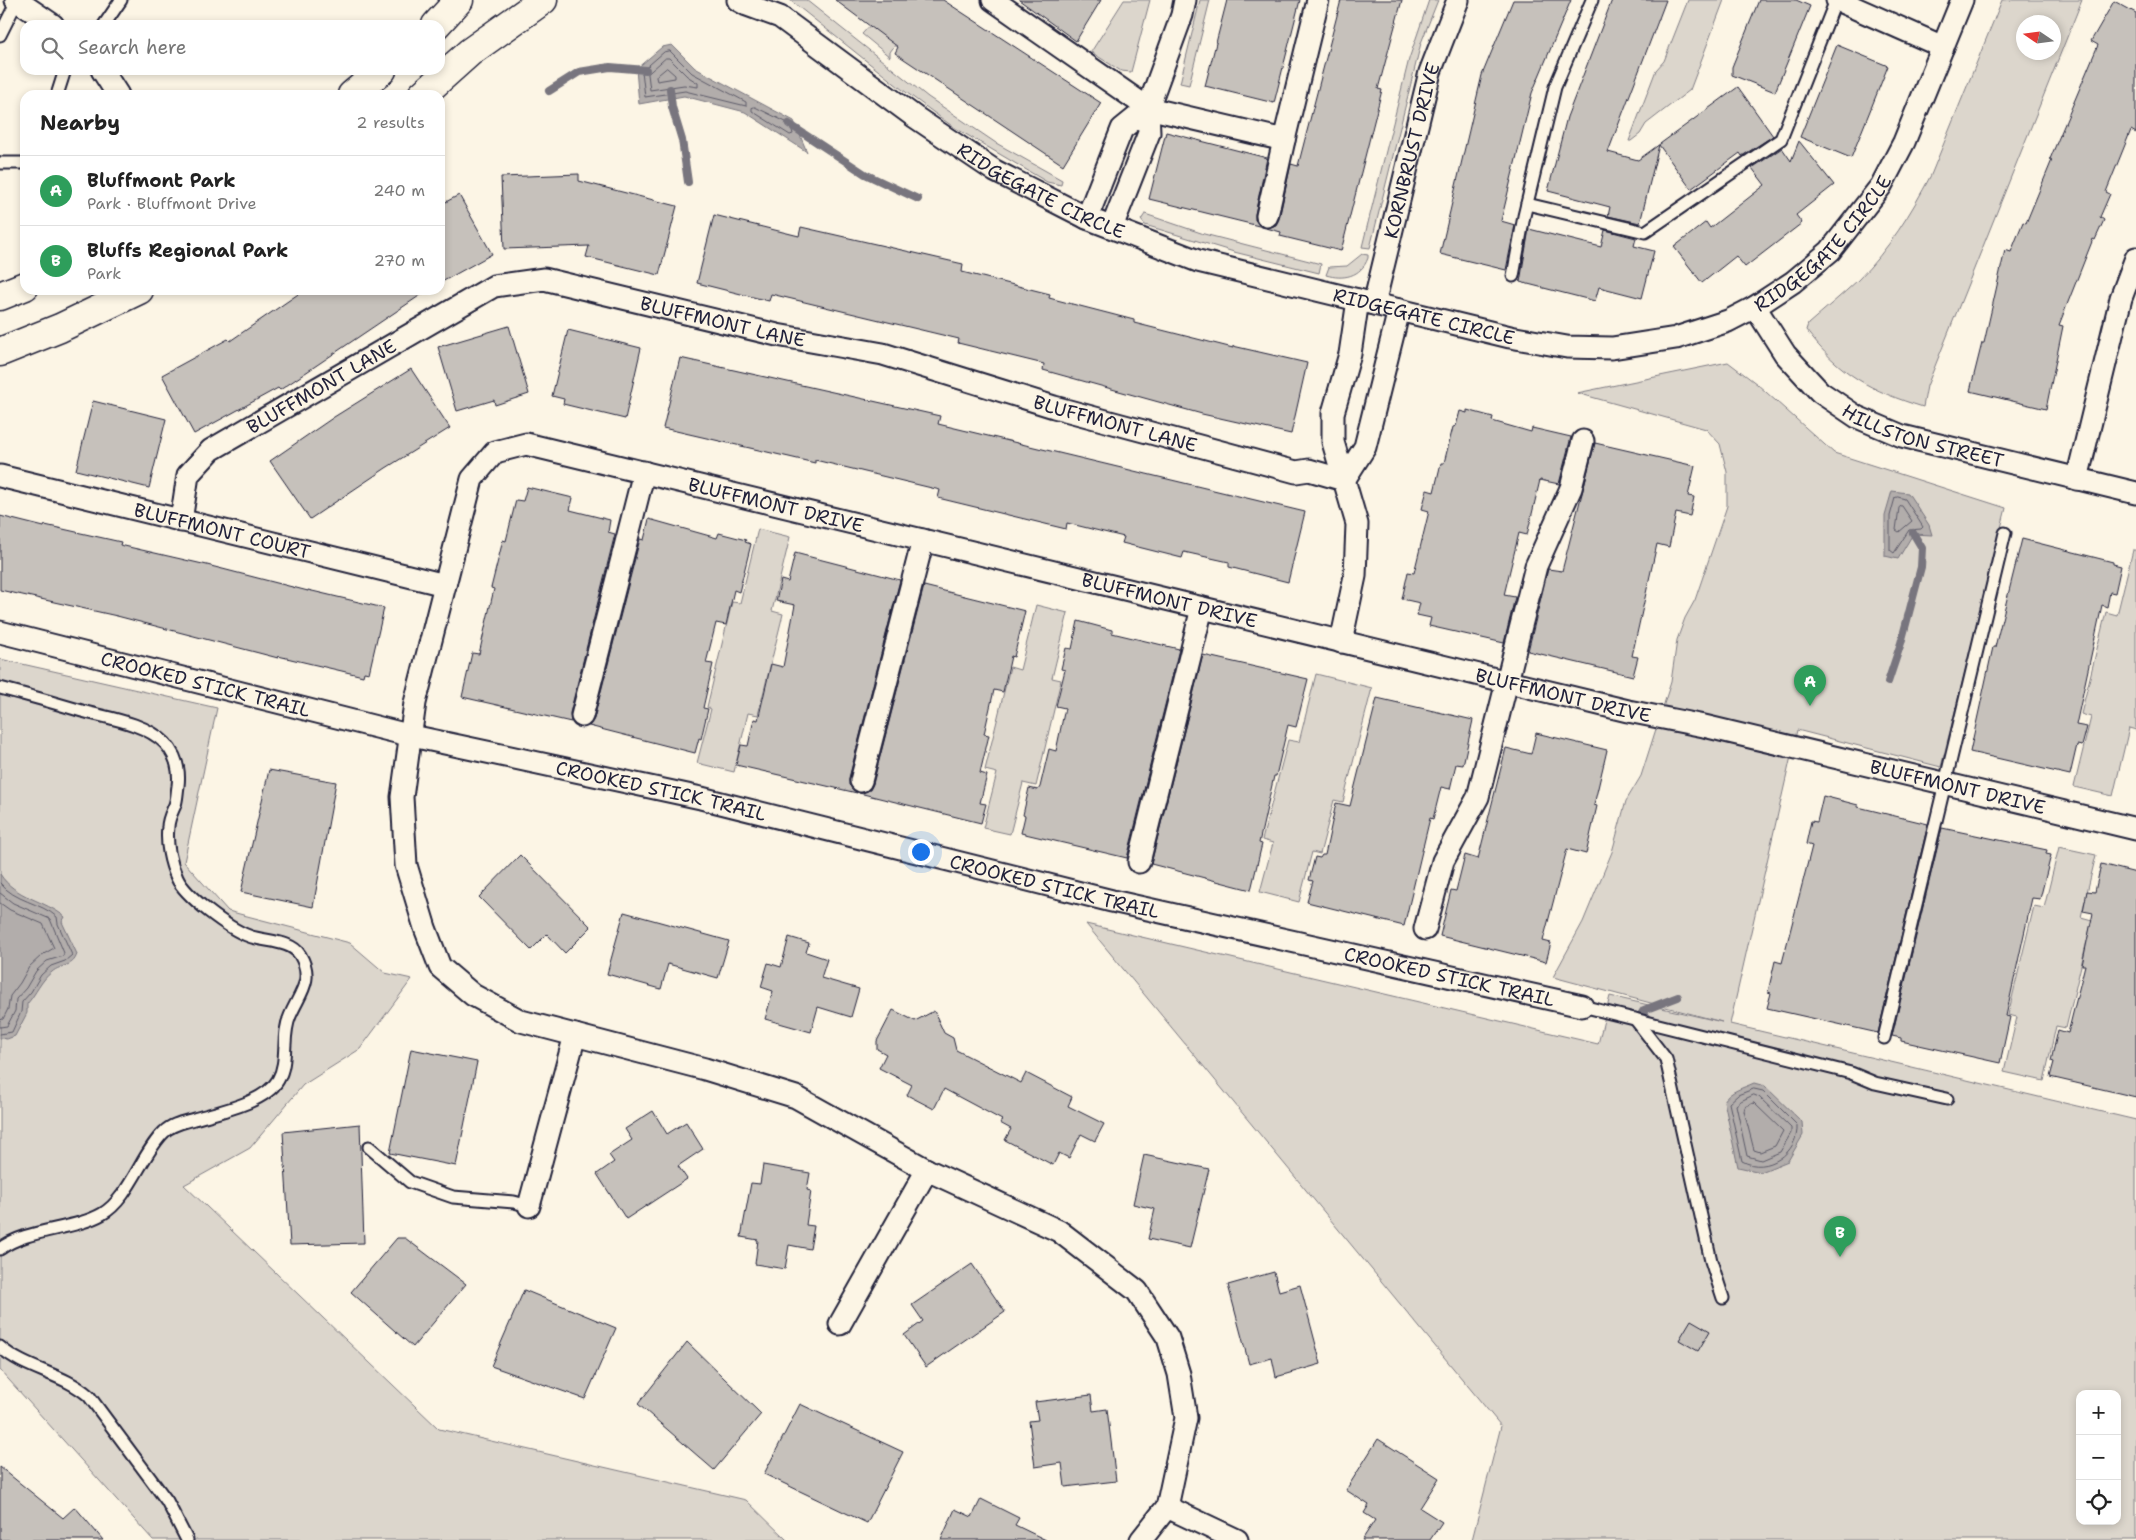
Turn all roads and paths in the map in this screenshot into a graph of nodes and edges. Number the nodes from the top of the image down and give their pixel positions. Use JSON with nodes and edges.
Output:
{"nodes":[{"id":1,"x":17,"y":0,"type":"edge"},
{"id":2,"x":121,"y":0,"type":"edge"},
{"id":3,"x":459,"y":0,"type":"edge"},
{"id":4,"x":543,"y":0,"type":"edge"},
{"id":5,"x":738,"y":0,"type":"edge"},
{"id":6,"x":1185,"y":0,"type":"edge"},
{"id":7,"x":1318,"y":0,"type":"edge"},
{"id":8,"x":1458,"y":0,"type":"edge"},
{"id":9,"x":1592,"y":0,"type":"edge"},
{"id":10,"x":1836,"y":0,"type":"edge"},
{"id":11,"x":1962,"y":0,"type":"edge"},
{"id":12,"x":999,"y":2,"type":"edge"},
{"id":13,"x":775,"y":8,"type":"edge"},
{"id":14,"x":46,"y":20,"type":"edge"},
{"id":15,"x":107,"y":20,"type":"edge"},
{"id":16,"x":441,"y":20,"type":"edge"},
{"id":17,"x":0,"y":35,"type":"edge"},
{"id":18,"x":1943,"y":47,"type":"junction"},
{"id":19,"x":445,"y":74,"type":"edge"},
{"id":20,"x":63,"y":75,"type":"edge"},
{"id":21,"x":105,"y":75,"type":"edge"},
{"id":22,"x":376,"y":75,"type":"edge"},
{"id":23,"x":444,"y":75,"type":"edge"},
{"id":24,"x":59,"y":90,"type":"edge"},
{"id":25,"x":115,"y":90,"type":"edge"},
{"id":26,"x":358,"y":90,"type":"edge"},
{"id":27,"x":428,"y":90,"type":"edge"},
{"id":28,"x":1148,"y":108,"type":"junction"},
{"id":29,"x":1284,"y":140,"type":"junction"},
{"id":30,"x":0,"y":163,"type":"edge"},
{"id":31,"x":20,"y":163,"type":"edge"},
{"id":32,"x":1527,"y":204,"type":"junction"},
{"id":33,"x":1267,"y":216,"type":"dead end"},
{"id":34,"x":1086,"y":218,"type":"junction"},
{"id":35,"x":1112,"y":227,"type":"junction"},
{"id":36,"x":2136,"y":258,"type":"edge"},
{"id":37,"x":1513,"y":276,"type":"dead end"},
{"id":38,"x":20,"y":288,"type":"edge"},
{"id":39,"x":129,"y":295,"type":"edge"},
{"id":40,"x":0,"y":296,"type":"edge"},
{"id":41,"x":2128,"y":300,"type":"edge"},
{"id":42,"x":1366,"y":302,"type":"junction"},
{"id":43,"x":1755,"y":307,"type":"junction"},
{"id":44,"x":1399,"y":310,"type":"junction"},
{"id":45,"x":0,"y":352,"type":"edge"},
{"id":46,"x":1583,"y":441,"type":"dead end"},
{"id":47,"x":644,"y":472,"type":"junction"},
{"id":48,"x":0,"y":476,"type":"edge"},
{"id":49,"x":2077,"y":479,"type":"junction"},
{"id":50,"x":1344,"y":480,"type":"junction"},
{"id":51,"x":2136,"y":493,"type":"edge"},
{"id":52,"x":180,"y":521,"type":"junction"},
{"id":53,"x":2005,"y":533,"type":"dead end"},
{"id":54,"x":922,"y":540,"type":"junction"},
{"id":55,"x":445,"y":585,"type":"junction"},
{"id":56,"x":1202,"y":608,"type":"junction"},
{"id":57,"x":0,"y":632,"type":"edge"},
{"id":58,"x":1341,"y":642,"type":"junction"},
{"id":59,"x":1507,"y":682,"type":"junction"},
{"id":60,"x":0,"y":688,"type":"edge"},
{"id":61,"x":582,"y":716,"type":"dead end"},
{"id":62,"x":412,"y":736,"type":"junction"},
{"id":63,"x":861,"y":781,"type":"dead end"},
{"id":64,"x":1946,"y":783,"type":"junction"},
{"id":65,"x":2136,"y":829,"type":"edge"},
{"id":66,"x":1139,"y":862,"type":"dead end"},
{"id":67,"x":1425,"y":929,"type":"dead end"},
{"id":68,"x":1582,"y":1006,"type":"joint"},
{"id":69,"x":1635,"y":1019,"type":"junction"},
{"id":70,"x":575,"y":1036,"type":"junction"},
{"id":71,"x":1884,"y":1038,"type":"dead end"},
{"id":72,"x":1947,"y":1099,"type":"dead end"},
{"id":73,"x":369,"y":1147,"type":"dead end"},
{"id":74,"x":927,"y":1170,"type":"junction"},
{"id":75,"x":530,"y":1206,"type":"joint"},
{"id":76,"x":0,"y":1249,"type":"edge"},
{"id":77,"x":1723,"y":1298,"type":"dead end"},
{"id":78,"x":840,"y":1324,"type":"dead end"},
{"id":79,"x":0,"y":1347,"type":"edge"},
{"id":80,"x":1167,"y":1507,"type":"junction"},
{"id":81,"x":187,"y":1540,"type":"edge"},
{"id":82,"x":1141,"y":1540,"type":"edge"},
{"id":83,"x":1237,"y":1540,"type":"edge"}],
"edges":[{"from":1,"to":14,"type":"street"},
{"from":1,"to":17,"type":"lane"},
{"from":2,"to":15,"type":"lane"},
{"from":3,"to":16,"type":"main road"},
{"from":4,"to":19,"type":"main road"},
{"from":5,"to":13,"type":"street","name":"RIDGEGATE CIRCLE"},
{"from":6,"to":28,"type":"street"},
{"from":7,"to":29,"type":"street"},
{"from":8,"to":42,"type":"street","name":"KORNBRUST DRIVE"},
{"from":9,"to":32,"type":"lane"},
{"from":10,"to":18,"type":"street"},
{"from":10,"to":32,"type":"lane"},
{"from":11,"to":18,"type":"street","name":"RIDGEGATE CIRCLE"},
{"from":12,"to":28,"type":"street"},
{"from":13,"to":34,"type":"street","name":"RIDGEGATE CIRCLE"},
{"from":18,"to":43,"type":"street","name":"RIDGEGATE CIRCLE"},
{"from":20,"to":24,"type":"lane"},
{"from":21,"to":25,"type":"street"},
{"from":22,"to":26,"type":"main road"},
{"from":23,"to":27,"type":"main road"},
{"from":28,"to":29,"type":"street"},
{"from":28,"to":34,"type":"street"},
{"from":28,"to":35,"type":"street"},
{"from":29,"to":33,"type":"street"},
{"from":30,"to":31,"type":"lane"},
{"from":32,"to":37,"type":"lane"},
{"from":34,"to":35,"type":"street","name":"RIDGEGATE CIRCLE"},
{"from":35,"to":42,"type":"street","name":"RIDGEGATE CIRCLE"},
{"from":36,"to":41,"type":"street"},
{"from":38,"to":40,"type":"main road"},
{"from":39,"to":45,"type":"main road"},
{"from":41,"to":49,"type":"street"},
{"from":42,"to":44,"type":"street","name":"RIDGEGATE CIRCLE"},
{"from":42,"to":50,"type":"street","name":"KORNBRUST DRIVE"},
{"from":43,"to":44,"type":"street","name":"RIDGEGATE CIRCLE"},
{"from":43,"to":49,"type":"street","name":"HILLSTON STREET"},
{"from":44,"to":50,"type":"street"},
{"from":46,"to":59,"type":"street"},
{"from":47,"to":54,"type":"street","name":"BLUFFMONT DRIVE"},
{"from":47,"to":55,"type":"street","name":"BLUFFMONT DRIVE"},
{"from":47,"to":61,"type":"street"},
{"from":48,"to":52,"type":"street","name":"BLUFFMONT COURT"},
{"from":49,"to":51,"type":"street","name":"HILLSTON STREET"},
{"from":50,"to":52,"type":"street","name":"BLUFFMONT LANE"},
{"from":50,"to":58,"type":"street","name":"KORNBRUST DRIVE"},
{"from":52,"to":55,"type":"street","name":"BLUFFMONT COURT"},
{"from":53,"to":64,"type":"lane"},
{"from":54,"to":56,"type":"street","name":"BLUFFMONT DRIVE"},
{"from":54,"to":63,"type":"street"},
{"from":55,"to":62,"type":"street","name":"BLUFFMONT DRIVE"},
{"from":56,"to":58,"type":"street","name":"BLUFFMONT DRIVE"},
{"from":56,"to":66,"type":"street"},
{"from":57,"to":62,"type":"street","name":"CROOKED STICK TRAIL"},
{"from":58,"to":59,"type":"street","name":"BLUFFMONT DRIVE"},
{"from":59,"to":64,"type":"street","name":"BLUFFMONT DRIVE"},
{"from":59,"to":67,"type":"street"},
{"from":60,"to":76,"type":"lane"},
{"from":62,"to":68,"type":"street","name":"CROOKED STICK TRAIL"},
{"from":62,"to":70,"type":"street"},
{"from":64,"to":65,"type":"street","name":"BLUFFMONT DRIVE"},
{"from":64,"to":71,"type":"lane"},
{"from":68,"to":69,"type":"lane"},
{"from":69,"to":72,"type":"lane"},
{"from":69,"to":77,"type":"lane"},
{"from":70,"to":74,"type":"street"},
{"from":70,"to":75,"type":"street"},
{"from":73,"to":75,"type":"lane"},
{"from":74,"to":78,"type":"street"},
{"from":74,"to":80,"type":"street"},
{"from":79,"to":81,"type":"lane"},
{"from":80,"to":82,"type":"street"},
{"from":80,"to":83,"type":"street"}]}
